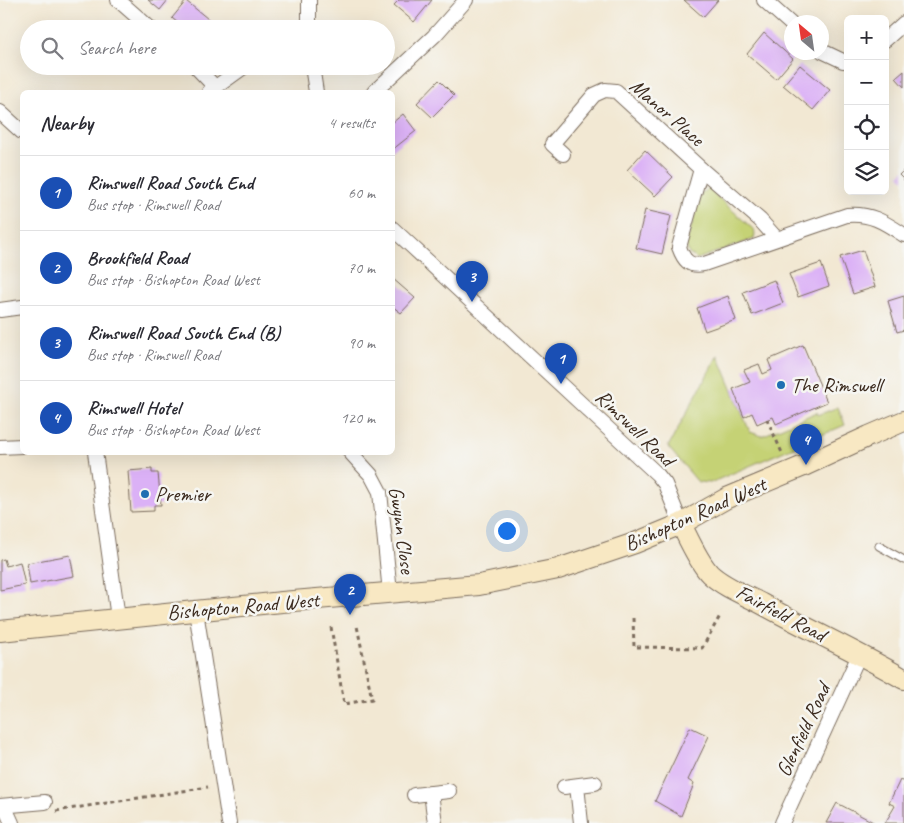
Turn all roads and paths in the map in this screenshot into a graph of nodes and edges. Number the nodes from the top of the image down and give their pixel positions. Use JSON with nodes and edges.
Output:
{"nodes":[{"id":1,"x":118,"y":0,"type":"edge"},
{"id":2,"x":310,"y":0,"type":"edge"},
{"id":3,"x":466,"y":0,"type":"edge"},
{"id":4,"x":764,"y":0,"type":"edge"},
{"id":5,"x":784,"y":18,"type":"edge"},
{"id":6,"x":141,"y":20,"type":"edge"},
{"id":7,"x":309,"y":20,"type":"edge"},
{"id":8,"x":904,"y":23,"type":"edge"},
{"id":9,"x":889,"y":36,"type":"edge"},
{"id":10,"x":829,"y":54,"type":"edge"},
{"id":11,"x":844,"y":61,"type":"edge"},
{"id":12,"x":395,"y":72,"type":"edge"},
{"id":13,"x":201,"y":75,"type":"edge"},
{"id":14,"x":233,"y":75,"type":"edge"},
{"id":15,"x":313,"y":75,"type":"edge"},
{"id":16,"x":392,"y":75,"type":"edge"},
{"id":17,"x":212,"y":90,"type":"edge"},
{"id":18,"x":316,"y":90,"type":"edge"},
{"id":19,"x":376,"y":90,"type":"edge"},
{"id":20,"x":0,"y":112,"type":"edge"},
{"id":21,"x":20,"y":130,"type":"edge"},
{"id":22,"x":563,"y":154,"type":"dead end"},
{"id":23,"x":701,"y":169,"type":"junction"},
{"id":24,"x":395,"y":231,"type":"edge"},
{"id":25,"x":904,"y":235,"type":"edge"},
{"id":26,"x":776,"y":238,"type":"junction"},
{"id":27,"x":20,"y":307,"type":"edge"},
{"id":28,"x":0,"y":310,"type":"edge"},
{"id":29,"x":767,"y":419,"type":"dead end"},
{"id":30,"x":904,"y":421,"type":"edge"},
{"id":31,"x":20,"y":446,"type":"edge"},
{"id":32,"x":0,"y":447,"type":"edge"},
{"id":33,"x":95,"y":455,"type":"edge"},
{"id":34,"x":353,"y":455,"type":"edge"},
{"id":35,"x":783,"y":456,"type":"dead end"},
{"id":36,"x":681,"y":524,"type":"junction"},
{"id":37,"x":879,"y":546,"type":"dead end"},
{"id":38,"x":904,"y":560,"type":"edge"},
{"id":39,"x":390,"y":593,"type":"junction"},
{"id":40,"x":196,"y":611,"type":"junction"},
{"id":41,"x":720,"y":616,"type":"dead end"},
{"id":42,"x":118,"y":618,"type":"junction"},
{"id":43,"x":633,"y":618,"type":"dead end"},
{"id":44,"x":358,"y":626,"type":"dead end"},
{"id":45,"x":331,"y":627,"type":"dead end"},
{"id":46,"x":0,"y":631,"type":"edge"},
{"id":47,"x":860,"y":653,"type":"junction"},
{"id":48,"x":904,"y":679,"type":"edge"},
{"id":49,"x":594,"y":783,"type":"dead end"},
{"id":50,"x":224,"y":785,"type":"junction"},
{"id":51,"x":449,"y":791,"type":"dead end"},
{"id":52,"x":431,"y":793,"type":"junction"},
{"id":53,"x":414,"y":795,"type":"dead end"},
{"id":54,"x":45,"y":802,"type":"joint"},
{"id":55,"x":0,"y":807,"type":"edge"},
{"id":56,"x":12,"y":823,"type":"edge"},
{"id":57,"x":229,"y":823,"type":"edge"},
{"id":58,"x":435,"y":823,"type":"edge"},
{"id":59,"x":581,"y":823,"type":"edge"},
{"id":60,"x":782,"y":823,"type":"edge"}],
"edges":[{"from":1,"to":6,"type":"street"},
{"from":2,"to":7,"type":"street"},
{"from":3,"to":12,"type":"street"},
{"from":4,"to":5,"type":"street"},
{"from":8,"to":9,"type":"street"},
{"from":10,"to":11,"type":"street"},
{"from":13,"to":17,"type":"street"},
{"from":14,"to":17,"type":"street"},
{"from":15,"to":18,"type":"street"},
{"from":16,"to":19,"type":"street"},
{"from":20,"to":21,"type":"street"},
{"from":22,"to":23,"type":"street","name":"Manor Place"},
{"from":23,"to":26,"type":"street","name":"Manor Place"},
{"from":23,"to":26,"type":"street","name":"Manor Place"},
{"from":24,"to":36,"type":"street","name":"Rimswell Road"},
{"from":25,"to":26,"type":"street","name":"Manor Place"},
{"from":27,"to":28,"type":"street"},
{"from":29,"to":35,"type":"path"},
{"from":30,"to":36,"type":"street","name":"Bishopton Road West"},
{"from":31,"to":32,"type":"street"},
{"from":33,"to":42,"type":"street"},
{"from":34,"to":39,"type":"street","name":"Gwynn Close"},
{"from":36,"to":39,"type":"street","name":"Bishopton Road West"},
{"from":36,"to":47,"type":"street","name":"Fairfield Road"},
{"from":37,"to":38,"type":"lane"},
{"from":39,"to":40,"type":"street","name":"Bishopton Road West"},
{"from":40,"to":42,"type":"street","name":"Bishopton Road West"},
{"from":40,"to":50,"type":"street"},
{"from":41,"to":43,"type":"path"},
{"from":42,"to":46,"type":"street","name":"Bishopton Road West"},
{"from":44,"to":45,"type":"path"},
{"from":47,"to":48,"type":"street","name":"Fairfield Road"},
{"from":47,"to":60,"type":"street","name":"Glenfield Road"},
{"from":49,"to":59,"type":"street"},
{"from":50,"to":54,"type":"path"},
{"from":50,"to":57,"type":"street"},
{"from":51,"to":52,"type":"street"},
{"from":52,"to":53,"type":"street"},
{"from":52,"to":58,"type":"street"},
{"from":54,"to":55,"type":"street"},
{"from":55,"to":56,"type":"street"}]}
